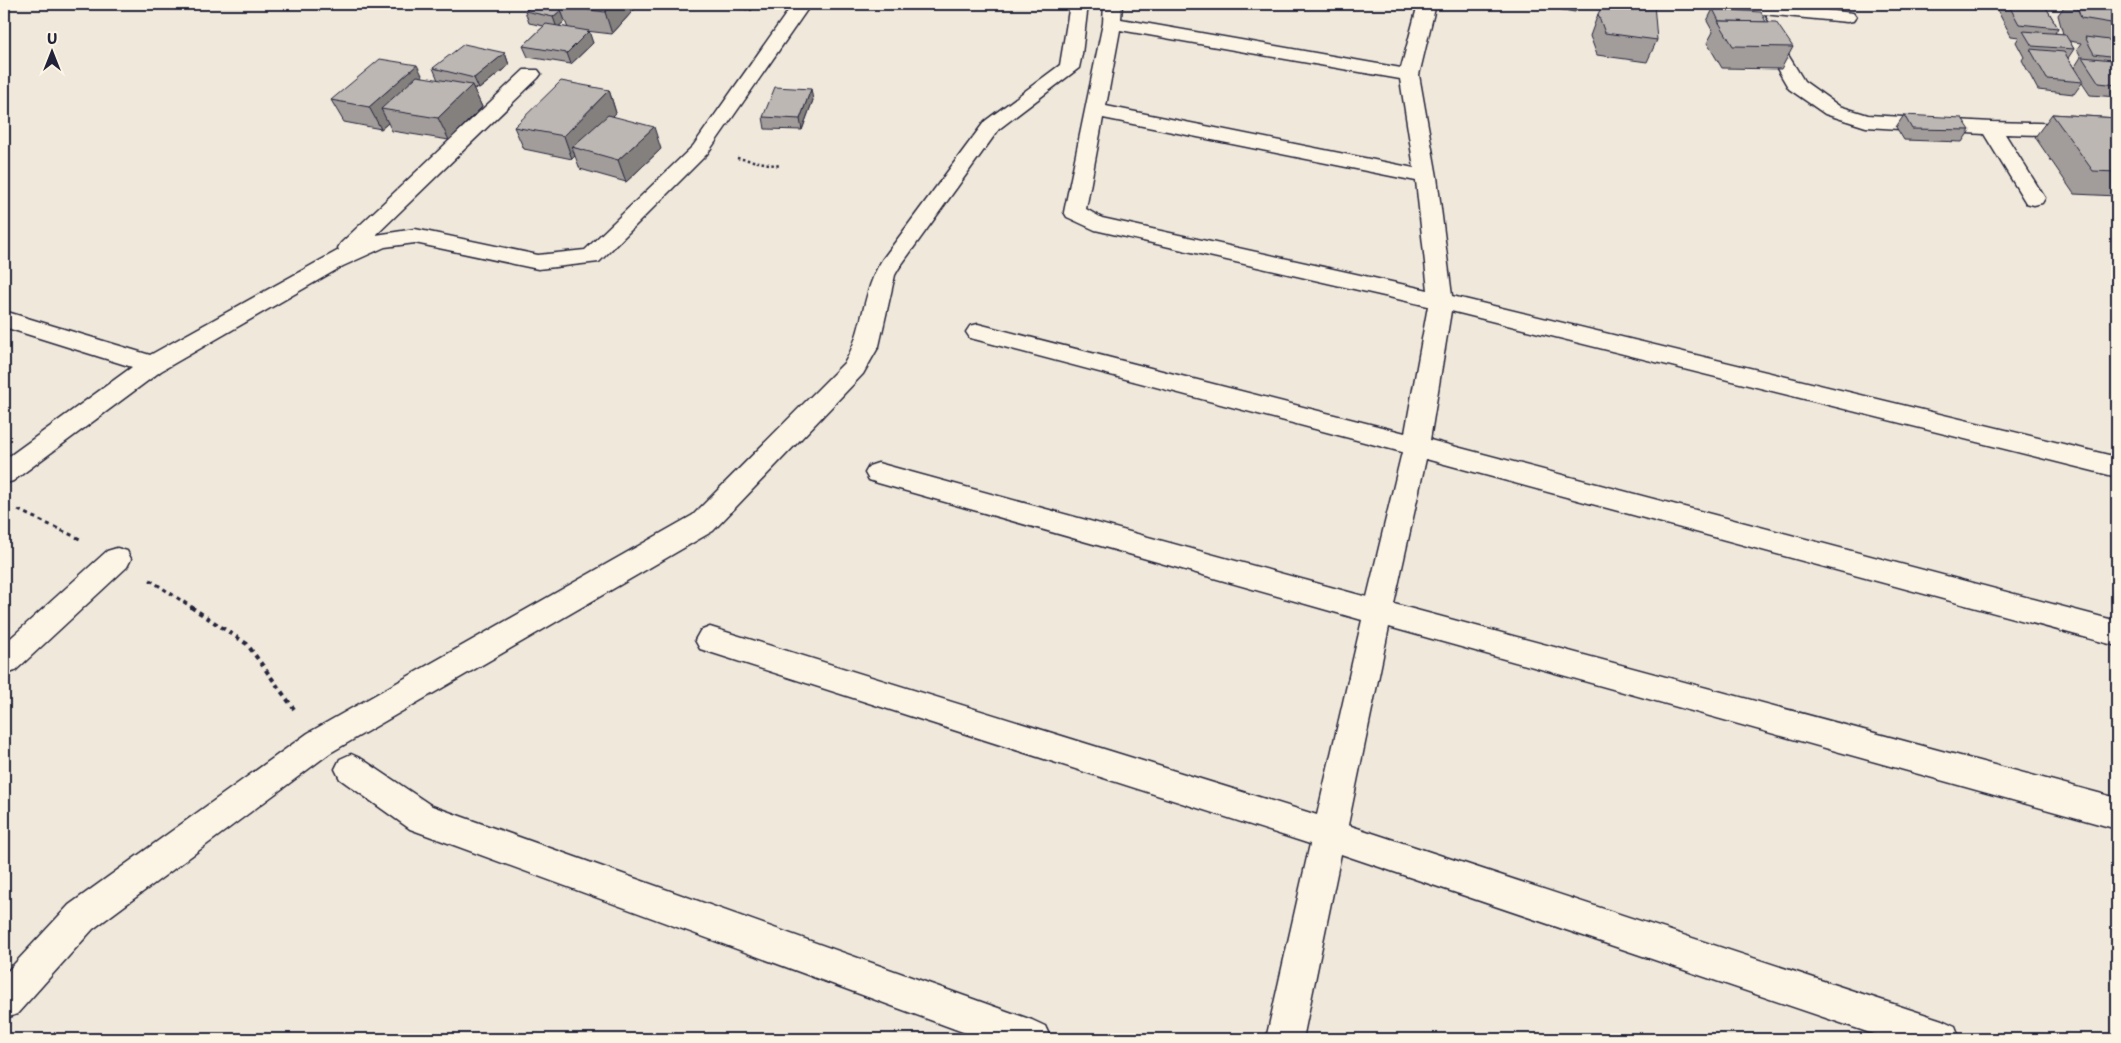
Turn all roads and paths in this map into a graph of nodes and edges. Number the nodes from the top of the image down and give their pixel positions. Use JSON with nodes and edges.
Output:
{"nodes":[{"id":1,"x":802,"y":4,"type":"edge"},
{"id":2,"x":1078,"y":4,"type":"edge"},
{"id":3,"x":1426,"y":4,"type":"edge"},
{"id":4,"x":1717,"y":4,"type":"edge"},
{"id":5,"x":1750,"y":7,"type":"junction"},
{"id":6,"x":1113,"y":13,"type":"edge"},
{"id":7,"x":1846,"y":17,"type":"dead end"},
{"id":8,"x":531,"y":74,"type":"dead end"},
{"id":9,"x":1409,"y":75,"type":"junction"},
{"id":10,"x":1094,"y":110,"type":"junction"},
{"id":11,"x":1991,"y":128,"type":"junction"},
{"id":12,"x":2117,"y":130,"type":"edge"},
{"id":13,"x":1426,"y":177,"type":"junction"},
{"id":14,"x":2034,"y":198,"type":"dead end"},
{"id":15,"x":335,"y":261,"type":"junction"},
{"id":16,"x":1441,"y":300,"type":"junction"},
{"id":17,"x":4,"y":319,"type":"edge"},
{"id":18,"x":978,"y":332,"type":"dead end"},
{"id":19,"x":152,"y":366,"type":"junction"},
{"id":20,"x":1416,"y":446,"type":"junction"},
{"id":21,"x":2117,"y":467,"type":"edge"},
{"id":22,"x":878,"y":473,"type":"dead end"},
{"id":23,"x":4,"y":474,"type":"edge"},
{"id":24,"x":12,"y":507,"type":"dead end"},
{"id":25,"x":116,"y":559,"type":"junction"},
{"id":26,"x":1378,"y":612,"type":"junction"},
{"id":27,"x":2117,"y":634,"type":"edge"},
{"id":28,"x":710,"y":640,"type":"dead end"},
{"id":29,"x":4,"y":662,"type":"edge"},
{"id":30,"x":319,"y":743,"type":"junction"},
{"id":31,"x":351,"y":769,"type":"dead end"},
{"id":32,"x":2117,"y":814,"type":"edge"},
{"id":33,"x":1328,"y":834,"type":"junction"},
{"id":34,"x":4,"y":1002,"type":"edge"},
{"id":35,"x":1021,"y":1037,"type":"edge"},
{"id":36,"x":1284,"y":1039,"type":"edge"},
{"id":37,"x":1942,"y":1039,"type":"edge"}],
"edges":[{"from":1,"to":15,"type":"street"},
{"from":2,"to":30,"type":"street"},
{"from":3,"to":9,"type":"street"},
{"from":4,"to":5,"type":"street"},
{"from":5,"to":7,"type":"street"},
{"from":5,"to":11,"type":"street"},
{"from":6,"to":9,"type":"street"},
{"from":6,"to":10,"type":"street"},
{"from":8,"to":15,"type":"street"},
{"from":9,"to":13,"type":"street"},
{"from":10,"to":13,"type":"street"},
{"from":10,"to":16,"type":"street"},
{"from":11,"to":12,"type":"street"},
{"from":11,"to":14,"type":"street"},
{"from":13,"to":16,"type":"street"},
{"from":15,"to":19,"type":"street"},
{"from":16,"to":20,"type":"street"},
{"from":16,"to":21,"type":"street"},
{"from":17,"to":19,"type":"street"},
{"from":18,"to":20,"type":"street"},
{"from":19,"to":23,"type":"street"},
{"from":20,"to":26,"type":"street"},
{"from":20,"to":27,"type":"street"},
{"from":22,"to":26,"type":"street"},
{"from":24,"to":25,"type":"path"},
{"from":25,"to":29,"type":"street"},
{"from":25,"to":30,"type":"path"},
{"from":26,"to":32,"type":"street"},
{"from":26,"to":33,"type":"street"},
{"from":28,"to":33,"type":"street"},
{"from":30,"to":34,"type":"street"},
{"from":31,"to":35,"type":"street"},
{"from":33,"to":36,"type":"street"},
{"from":33,"to":37,"type":"street"}]}
